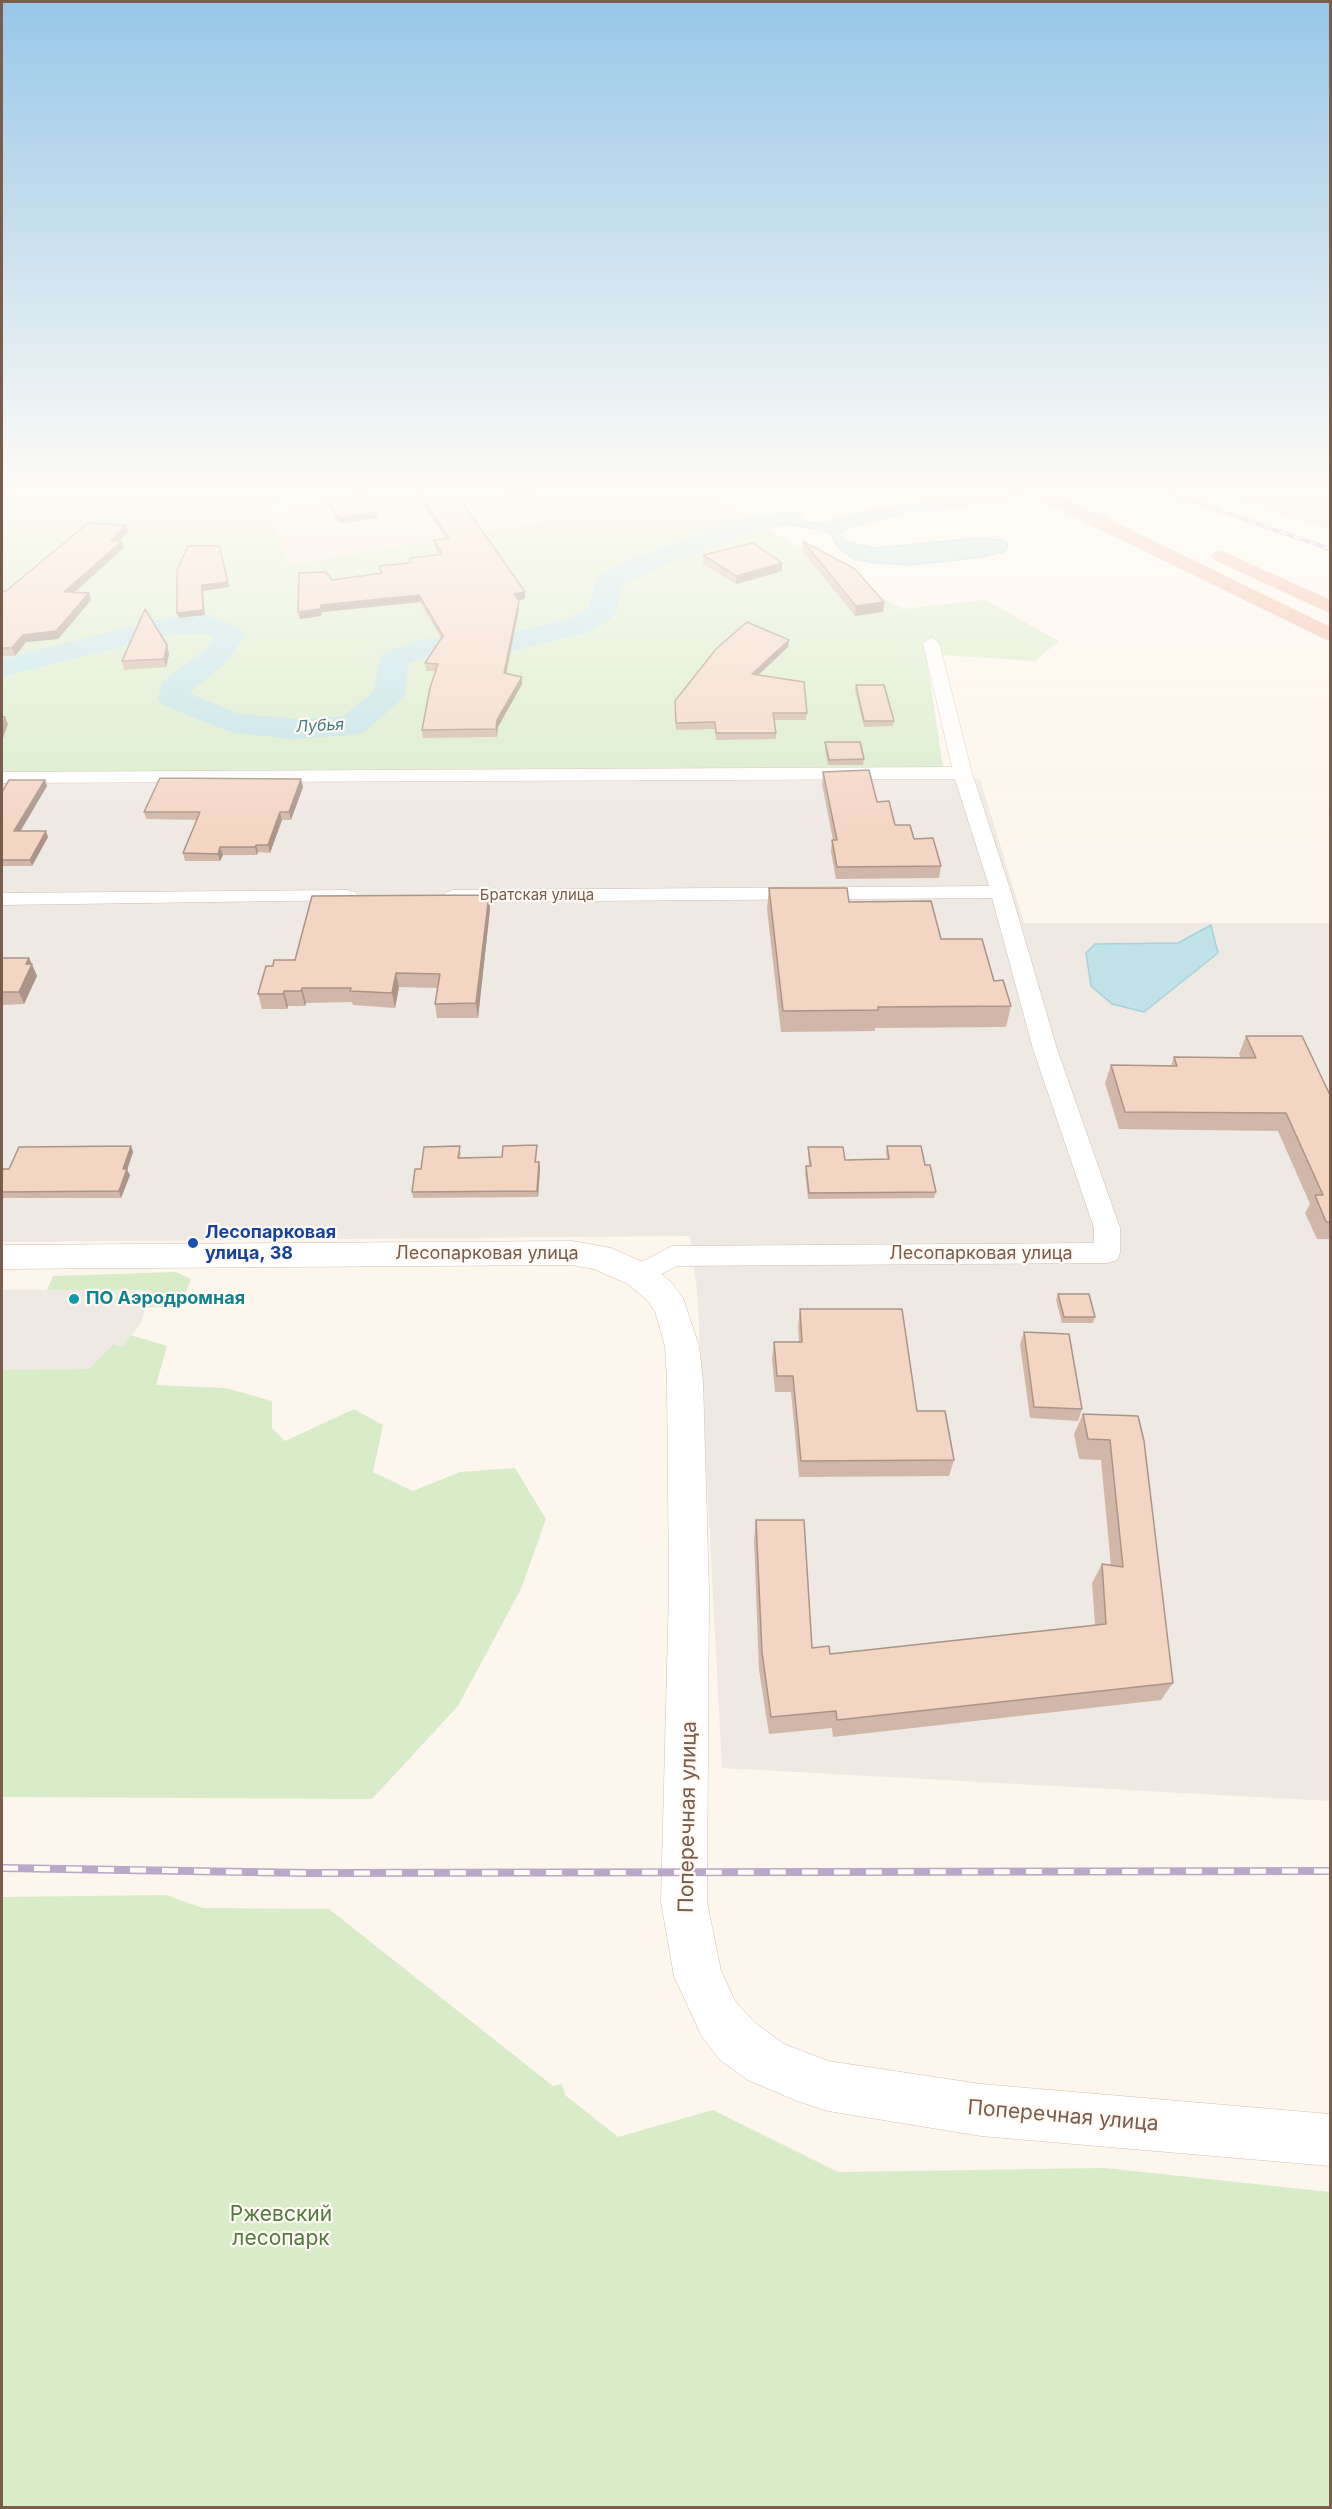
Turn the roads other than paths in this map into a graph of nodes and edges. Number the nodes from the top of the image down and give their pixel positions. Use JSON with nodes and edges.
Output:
{"nodes":[{"id":1,"x":1273,"y":606,"type":"edge"},
{"id":2,"x":1330,"y":634,"type":"edge"},
{"id":3,"x":931,"y":643,"type":"dead end"},
{"id":4,"x":963,"y":773,"type":"junction"},
{"id":5,"x":2,"y":778,"type":"edge"},
{"id":6,"x":1001,"y":892,"type":"junction"},
{"id":7,"x":369,"y":896,"type":"edge"},
{"id":8,"x":428,"y":896,"type":"edge"},
{"id":9,"x":2,"y":899,"type":"edge"},
{"id":10,"x":2,"y":1257,"type":"edge"},
{"id":11,"x":640,"y":1275,"type":"junction"},
{"id":12,"x":1330,"y":2140,"type":"edge"}],
"edges":[{"from":1,"to":2,"type":"highway"},
{"from":3,"to":4,"type":"street"},
{"from":4,"to":5,"type":"street"},
{"from":4,"to":6,"type":"street"},
{"from":6,"to":8,"type":"street","name":"Братская улица"},
{"from":6,"to":11,"type":"street","name":"Лесопарковая улица"},
{"from":7,"to":9,"type":"street"},
{"from":10,"to":11,"type":"street","name":"Лесопарковая улица"},
{"from":11,"to":12,"type":"street","name":"Поперечная улица"}]}
